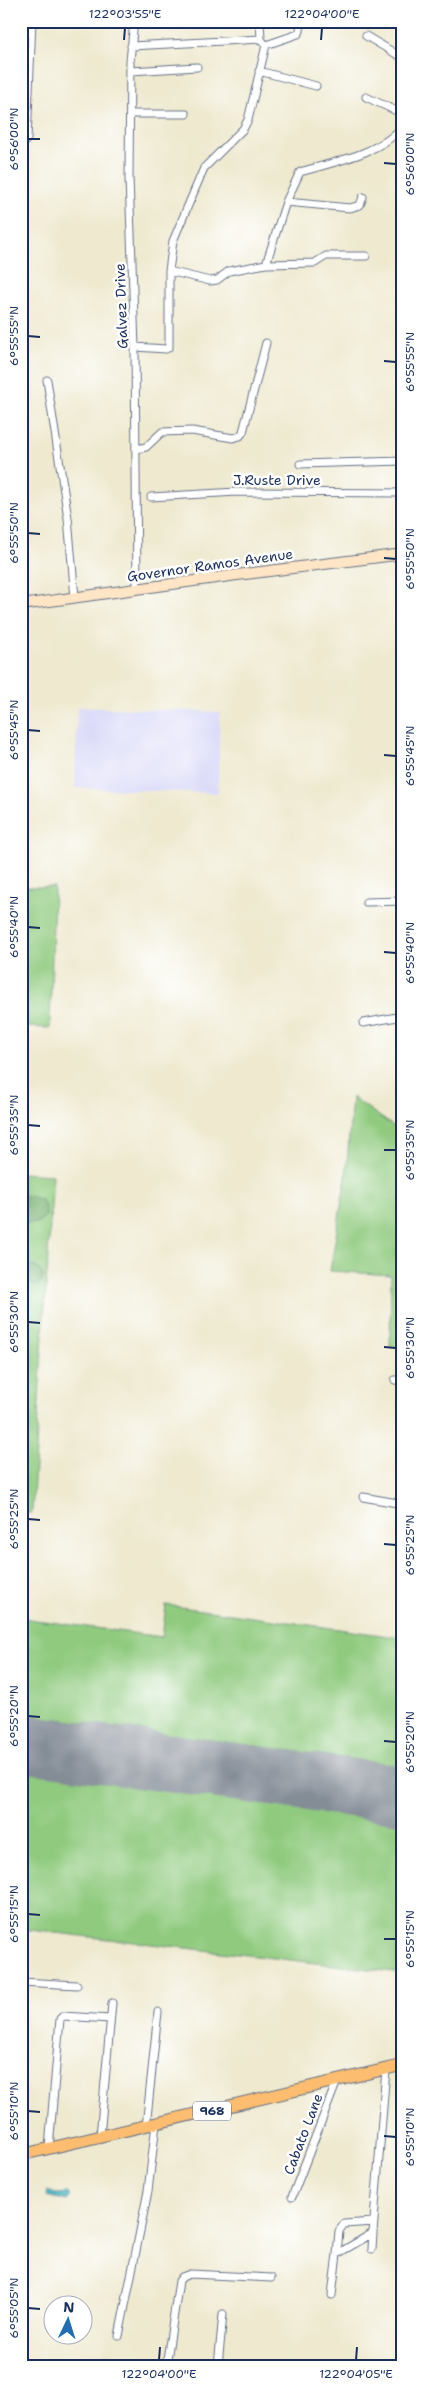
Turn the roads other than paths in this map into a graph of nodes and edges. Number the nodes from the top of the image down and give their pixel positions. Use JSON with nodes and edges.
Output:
{"nodes":[{"id":1,"x":32,"y":21,"type":"edge"},
{"id":2,"x":134,"y":21,"type":"edge"},
{"id":3,"x":260,"y":21,"type":"edge"},
{"id":4,"x":301,"y":21,"type":"edge"},
{"id":5,"x":366,"y":36,"type":"dead end"},
{"id":6,"x":264,"y":42,"type":"junction"},
{"id":7,"x":131,"y":46,"type":"junction"},
{"id":8,"x":403,"y":58,"type":"edge"},
{"id":9,"x":197,"y":67,"type":"dead end"},
{"id":10,"x":130,"y":71,"type":"junction"},
{"id":11,"x":259,"y":71,"type":"junction"},
{"id":12,"x":316,"y":86,"type":"dead end"},
{"id":13,"x":366,"y":97,"type":"dead end"},
{"id":14,"x":130,"y":114,"type":"junction"},
{"id":15,"x":186,"y":114,"type":"dead end"},
{"id":16,"x":403,"y":114,"type":"edge"},
{"id":17,"x":403,"y":125,"type":"edge"},
{"id":18,"x":21,"y":146,"type":"edge"},
{"id":19,"x":362,"y":197,"type":"dead end"},
{"id":20,"x":286,"y":202,"type":"junction"},
{"id":21,"x":366,"y":256,"type":"dead end"},
{"id":22,"x":266,"y":264,"type":"junction"},
{"id":23,"x":169,"y":271,"type":"junction"},
{"id":24,"x":266,"y":343,"type":"dead end"},
{"id":25,"x":135,"y":347,"type":"junction"},
{"id":26,"x":47,"y":380,"type":"dead end"},
{"id":27,"x":136,"y":449,"type":"junction"},
{"id":28,"x":403,"y":460,"type":"edge"},
{"id":29,"x":300,"y":464,"type":"dead end"},
{"id":30,"x":403,"y":493,"type":"edge"},
{"id":31,"x":151,"y":497,"type":"dead end"},
{"id":32,"x":403,"y":554,"type":"edge"},
{"id":33,"x":137,"y":589,"type":"junction"},
{"id":34,"x":75,"y":598,"type":"junction"},
{"id":35,"x":21,"y":605,"type":"edge"},
{"id":36,"x":366,"y":902,"type":"dead end"},
{"id":37,"x":403,"y":902,"type":"edge"},
{"id":38,"x":403,"y":1016,"type":"edge"},
{"id":39,"x":363,"y":1023,"type":"dead end"},
{"id":40,"x":363,"y":1498,"type":"dead end"},
{"id":41,"x":403,"y":1504,"type":"edge"},
{"id":42,"x":21,"y":1982,"type":"edge"},
{"id":43,"x":77,"y":1985,"type":"dead end"},
{"id":44,"x":112,"y":2003,"type":"dead end"},
{"id":45,"x":158,"y":2012,"type":"dead end"},
{"id":46,"x":110,"y":2018,"type":"junction"},
{"id":47,"x":403,"y":2065,"type":"edge"},
{"id":48,"x":386,"y":2069,"type":"junction"},
{"id":49,"x":337,"y":2081,"type":"junction"},
{"id":50,"x":151,"y":2126,"type":"junction"},
{"id":51,"x":100,"y":2137,"type":"junction"},
{"id":52,"x":49,"y":2148,"type":"junction"},
{"id":53,"x":21,"y":2156,"type":"edge"},
{"id":54,"x":292,"y":2197,"type":"dead end"},
{"id":55,"x":374,"y":2222,"type":"junction"},
{"id":56,"x":373,"y":2233,"type":"junction"},
{"id":57,"x":372,"y":2249,"type":"dead end"},
{"id":58,"x":337,"y":2254,"type":"junction"},
{"id":59,"x":271,"y":2278,"type":"dead end"},
{"id":60,"x":332,"y":2295,"type":"dead end"},
{"id":61,"x":223,"y":2314,"type":"dead end"},
{"id":62,"x":118,"y":2336,"type":"dead end"},
{"id":63,"x":104,"y":2364,"type":"dead end"},
{"id":64,"x":113,"y":2366,"type":"edge"},
{"id":65,"x":166,"y":2366,"type":"edge"},
{"id":66,"x":218,"y":2366,"type":"edge"}],
"edges":[{"from":1,"to":18,"type":"street"},
{"from":2,"to":7,"type":"street","name":"Galvez Drive"},
{"from":3,"to":6,"type":"street"},
{"from":4,"to":6,"type":"street"},
{"from":5,"to":8,"type":"street"},
{"from":6,"to":7,"type":"street"},
{"from":6,"to":11,"type":"street"},
{"from":7,"to":10,"type":"street","name":"Galvez Drive"},
{"from":9,"to":10,"type":"street"},
{"from":10,"to":14,"type":"street","name":"Galvez Drive"},
{"from":11,"to":12,"type":"street"},
{"from":11,"to":23,"type":"street"},
{"from":13,"to":16,"type":"street"},
{"from":14,"to":15,"type":"street"},
{"from":14,"to":25,"type":"street","name":"Galvez Drive"},
{"from":17,"to":20,"type":"street"},
{"from":19,"to":20,"type":"street"},
{"from":20,"to":22,"type":"street"},
{"from":21,"to":22,"type":"street"},
{"from":22,"to":23,"type":"street"},
{"from":23,"to":25,"type":"street"},
{"from":24,"to":27,"type":"street"},
{"from":25,"to":27,"type":"street","name":"Galvez Drive"},
{"from":26,"to":34,"type":"street"},
{"from":27,"to":33,"type":"street","name":"Galvez Drive"},
{"from":28,"to":29,"type":"street"},
{"from":30,"to":31,"type":"street","name":"J.Ruste Drive"},
{"from":32,"to":33,"type":"main road","name":"Governor Ramos Avenue"},
{"from":33,"to":34,"type":"main road","name":"Governor Ramos Avenue"},
{"from":34,"to":35,"type":"main road","name":"Governor Ramos Avenue"},
{"from":36,"to":37,"type":"street"},
{"from":38,"to":39,"type":"street"},
{"from":40,"to":41,"type":"street"},
{"from":42,"to":43,"type":"street"},
{"from":44,"to":46,"type":"street"},
{"from":45,"to":50,"type":"street"},
{"from":46,"to":51,"type":"street"},
{"from":46,"to":52,"type":"street"},
{"from":47,"to":48,"type":"main road","number":"968"},
{"from":48,"to":49,"type":"main road","number":"968"},
{"from":48,"to":55,"type":"street"},
{"from":49,"to":50,"type":"main road","number":"968"},
{"from":49,"to":54,"type":"street","name":"Cabato Lane"},
{"from":50,"to":51,"type":"main road","number":"968"},
{"from":50,"to":62,"type":"street"},
{"from":51,"to":52,"type":"main road","number":"968"},
{"from":52,"to":53,"type":"main road","number":"968"},
{"from":55,"to":56,"type":"street"},
{"from":55,"to":58,"type":"street"},
{"from":56,"to":57,"type":"street"},
{"from":56,"to":58,"type":"street"},
{"from":58,"to":60,"type":"street"},
{"from":59,"to":65,"type":"street"},
{"from":61,"to":66,"type":"street"},
{"from":63,"to":64,"type":"street"}]}
